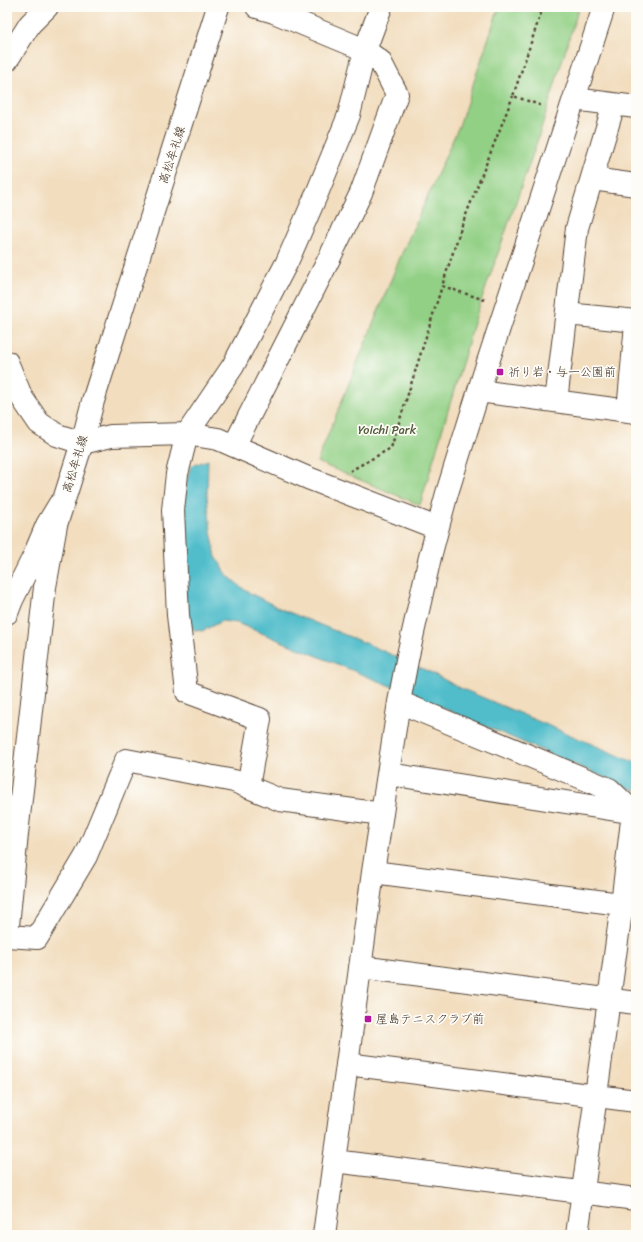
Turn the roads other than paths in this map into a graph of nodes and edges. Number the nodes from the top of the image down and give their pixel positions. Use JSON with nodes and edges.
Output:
{"nodes":[{"id":1,"x":47,"y":7,"type":"edge"},
{"id":2,"x":218,"y":7,"type":"edge"},
{"id":3,"x":257,"y":7,"type":"edge"},
{"id":4,"x":381,"y":7,"type":"edge"},
{"id":5,"x":604,"y":7,"type":"edge"},
{"id":6,"x":365,"y":50,"type":"junction"},
{"id":7,"x":7,"y":60,"type":"edge"},
{"id":8,"x":574,"y":98,"type":"junction"},
{"id":9,"x":614,"y":104,"type":"junction"},
{"id":10,"x":636,"y":107,"type":"edge"},
{"id":11,"x":592,"y":179,"type":"junction"},
{"id":12,"x":636,"y":185,"type":"edge"},
{"id":13,"x":567,"y":314,"type":"junction"},
{"id":14,"x":636,"y":323,"type":"edge"},
{"id":15,"x":7,"y":362,"type":"edge"},
{"id":16,"x":479,"y":391,"type":"junction"},
{"id":17,"x":556,"y":401,"type":"junction"},
{"id":18,"x":632,"y":411,"type":"edge"},
{"id":19,"x":187,"y":434,"type":"junction"},
{"id":20,"x":82,"y":444,"type":"junction"},
{"id":21,"x":234,"y":446,"type":"junction"},
{"id":22,"x":65,"y":496,"type":"junction"},
{"id":23,"x":437,"y":528,"type":"junction"},
{"id":24,"x":7,"y":613,"type":"edge"},
{"id":25,"x":400,"y":698,"type":"junction"},
{"id":26,"x":389,"y":774,"type":"junction"},
{"id":27,"x":248,"y":787,"type":"junction"},
{"id":28,"x":634,"y":812,"type":"edge"},
{"id":29,"x":382,"y":814,"type":"junction"},
{"id":30,"x":12,"y":832,"type":"edge"},
{"id":31,"x":373,"y":872,"type":"junction"},
{"id":32,"x":629,"y":905,"type":"edge"},
{"id":33,"x":7,"y":936,"type":"edge"},
{"id":34,"x":360,"y":967,"type":"junction"},
{"id":35,"x":609,"y":999,"type":"junction"},
{"id":36,"x":636,"y":1003,"type":"edge"},
{"id":37,"x":347,"y":1064,"type":"junction"},
{"id":38,"x":596,"y":1096,"type":"junction"},
{"id":39,"x":636,"y":1101,"type":"edge"},
{"id":40,"x":334,"y":1161,"type":"junction"},
{"id":41,"x":583,"y":1192,"type":"junction"},
{"id":42,"x":636,"y":1199,"type":"edge"},
{"id":43,"x":324,"y":1235,"type":"edge"},
{"id":44,"x":577,"y":1235,"type":"edge"}],
"edges":[{"from":1,"to":7,"type":"street"},
{"from":2,"to":20,"type":"street","name":"高松牟礼線"},
{"from":3,"to":6,"type":"street"},
{"from":4,"to":6,"type":"street"},
{"from":5,"to":8,"type":"street"},
{"from":6,"to":19,"type":"street"},
{"from":6,"to":21,"type":"street"},
{"from":8,"to":9,"type":"street"},
{"from":8,"to":16,"type":"street"},
{"from":9,"to":10,"type":"street"},
{"from":9,"to":11,"type":"street"},
{"from":11,"to":12,"type":"street"},
{"from":11,"to":13,"type":"street"},
{"from":13,"to":14,"type":"street"},
{"from":13,"to":17,"type":"street"},
{"from":14,"to":18,"type":"street"},
{"from":15,"to":20,"type":"street"},
{"from":16,"to":17,"type":"street"},
{"from":16,"to":23,"type":"street"},
{"from":17,"to":18,"type":"street"},
{"from":19,"to":20,"type":"street"},
{"from":19,"to":21,"type":"street"},
{"from":19,"to":27,"type":"street"},
{"from":20,"to":22,"type":"street","name":"高松牟礼線"},
{"from":21,"to":23,"type":"street"},
{"from":22,"to":24,"type":"street"},
{"from":22,"to":30,"type":"street","name":"高松牟礼線"},
{"from":23,"to":25,"type":"street"},
{"from":25,"to":26,"type":"street"},
{"from":25,"to":28,"type":"street"},
{"from":26,"to":28,"type":"street"},
{"from":26,"to":29,"type":"street"},
{"from":27,"to":29,"type":"street"},
{"from":27,"to":33,"type":"street"},
{"from":28,"to":32,"type":"street"},
{"from":29,"to":31,"type":"street"},
{"from":30,"to":33,"type":"street","name":"高松牟礼線"},
{"from":31,"to":32,"type":"street"},
{"from":31,"to":34,"type":"street"},
{"from":32,"to":35,"type":"street"},
{"from":34,"to":35,"type":"street"},
{"from":34,"to":37,"type":"street"},
{"from":35,"to":36,"type":"street"},
{"from":35,"to":38,"type":"street"},
{"from":37,"to":38,"type":"street"},
{"from":37,"to":40,"type":"street"},
{"from":38,"to":39,"type":"street"},
{"from":38,"to":41,"type":"street"},
{"from":40,"to":41,"type":"street"},
{"from":40,"to":43,"type":"street"},
{"from":41,"to":42,"type":"street"},
{"from":41,"to":44,"type":"street"}]}
